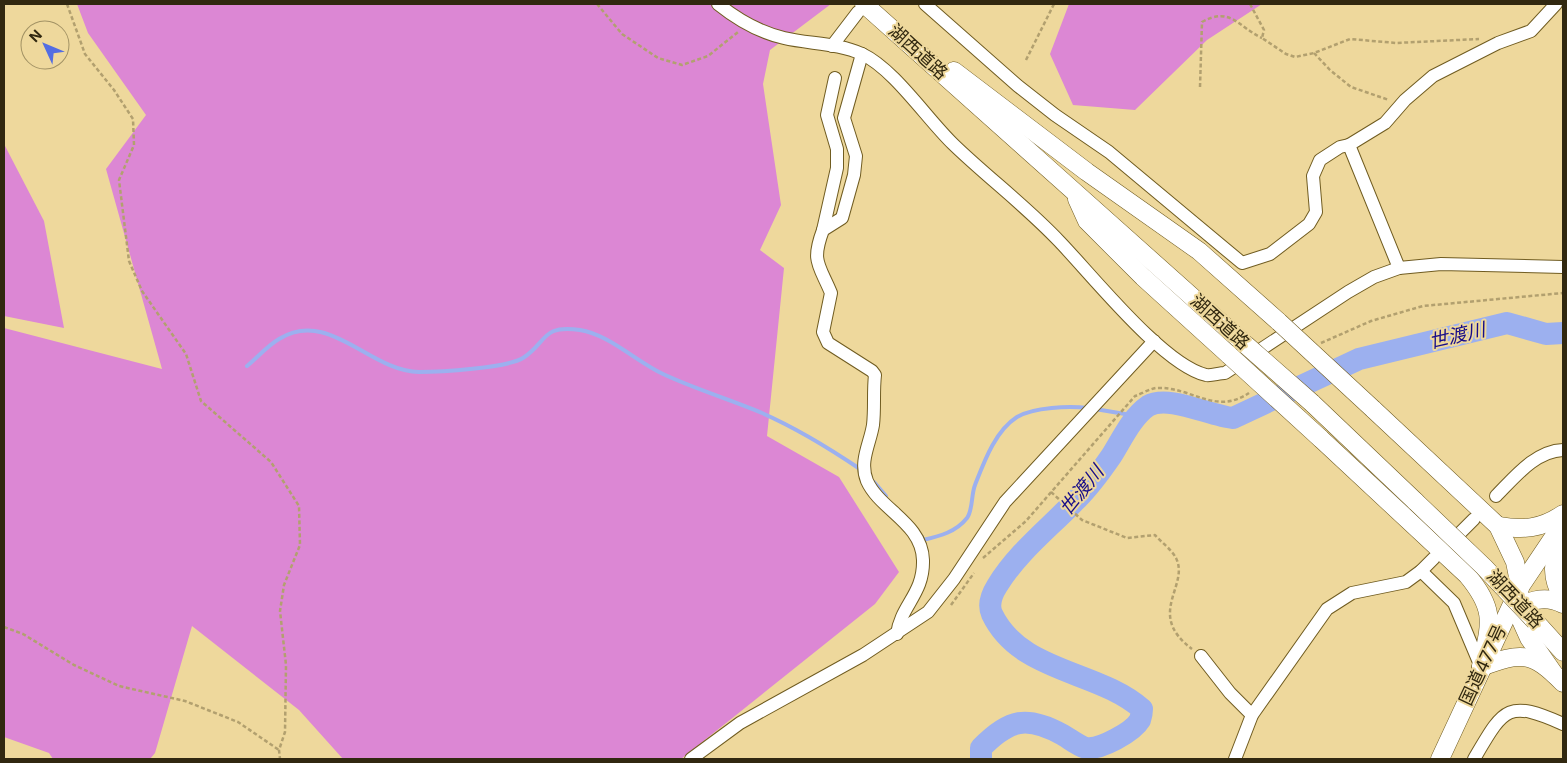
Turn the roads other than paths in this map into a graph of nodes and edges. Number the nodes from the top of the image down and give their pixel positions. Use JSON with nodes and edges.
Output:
{"nodes":[{"id":1,"x":718,"y":4,"type":"edge"},
{"id":2,"x":925,"y":4,"type":"edge"},
{"id":3,"x":1556,"y":4,"type":"edge"},
{"id":4,"x":866,"y":10,"type":"edge"},
{"id":5,"x":832,"y":46,"type":"junction"},
{"id":6,"x":862,"y":54,"type":"junction"},
{"id":7,"x":835,"y":78,"type":"dead end"},
{"id":8,"x":1349,"y":145,"type":"junction"},
{"id":9,"x":1074,"y":192,"type":"junction"},
{"id":10,"x":823,"y":230,"type":"junction"},
{"id":11,"x":1563,"y":267,"type":"edge"},
{"id":12,"x":1399,"y":268,"type":"junction"},
{"id":13,"x":1154,"y":341,"type":"junction"},
{"id":14,"x":1563,"y":450,"type":"edge"},
{"id":15,"x":1496,"y":496,"type":"dead end"},
{"id":16,"x":1563,"y":514,"type":"edge"},
{"id":17,"x":1474,"y":519,"type":"dead end"},
{"id":18,"x":1563,"y":523,"type":"edge"},
{"id":19,"x":1498,"y":526,"type":"junction"},
{"id":20,"x":1563,"y":538,"type":"edge"},
{"id":21,"x":1447,"y":545,"type":"dead end"},
{"id":22,"x":1434,"y":558,"type":"dead end"},
{"id":23,"x":1421,"y":572,"type":"junction"},
{"id":24,"x":1468,"y":575,"type":"junction"},
{"id":25,"x":1520,"y":587,"type":"junction"},
{"id":26,"x":1563,"y":598,"type":"edge"},
{"id":27,"x":1563,"y":604,"type":"edge"},
{"id":28,"x":1511,"y":613,"type":"junction"},
{"id":29,"x":897,"y":634,"type":"junction"},
{"id":30,"x":1563,"y":652,"type":"edge"},
{"id":31,"x":1201,"y":656,"type":"road end"},
{"id":32,"x":1481,"y":667,"type":"junction"},
{"id":33,"x":1559,"y":679,"type":"edge"},
{"id":34,"x":1252,"y":715,"type":"junction"},
{"id":35,"x":1563,"y":724,"type":"edge"},
{"id":36,"x":691,"y":759,"type":"edge"},
{"id":37,"x":1236,"y":759,"type":"edge"},
{"id":38,"x":1440,"y":759,"type":"edge"},
{"id":39,"x":1474,"y":759,"type":"edge"}],
"edges":[{"from":1,"to":5,"type":"street"},
{"from":2,"to":8,"type":"street"},
{"from":3,"to":8,"type":"street"},
{"from":4,"to":5,"type":"street"},
{"from":4,"to":9,"type":"highway","name":"湖西道路"},
{"from":4,"to":19,"type":"highway","bridge":true},
{"from":5,"to":6,"type":"street"},
{"from":6,"to":10,"type":"street"},
{"from":6,"to":13,"type":"street"},
{"from":7,"to":10,"type":"street"},
{"from":8,"to":12,"type":"street"},
{"from":9,"to":24,"type":"highway","bridge":true},
{"from":9,"to":30,"type":"highway","name":"湖西道路","bridge":true},
{"from":10,"to":29,"type":"street"},
{"from":11,"to":12,"type":"street"},
{"from":12,"to":13,"type":"street"},
{"from":13,"to":29,"type":"street"},
{"from":14,"to":15,"type":"street"},
{"from":16,"to":19,"type":"highway"},
{"from":17,"to":21,"type":"street"},
{"from":18,"to":25,"type":"highway","name":"国道477号"},
{"from":19,"to":25,"type":"highway"},
{"from":20,"to":26,"type":"highway"},
{"from":22,"to":23,"type":"street"},
{"from":23,"to":32,"type":"street"},
{"from":23,"to":34,"type":"street"},
{"from":24,"to":25,"type":"highway"},
{"from":24,"to":32,"type":"highway"},
{"from":25,"to":28,"type":"highway","name":"国道477号"},
{"from":27,"to":28,"type":"highway"},
{"from":28,"to":32,"type":"highway","name":"国道477号"},
{"from":28,"to":33,"type":"highway"},
{"from":29,"to":36,"type":"street"},
{"from":31,"to":34,"type":"street"},
{"from":32,"to":33,"type":"highway"},
{"from":32,"to":38,"type":"highway","name":"国道477号"},
{"from":34,"to":37,"type":"street"},
{"from":35,"to":39,"type":"street"}]}
